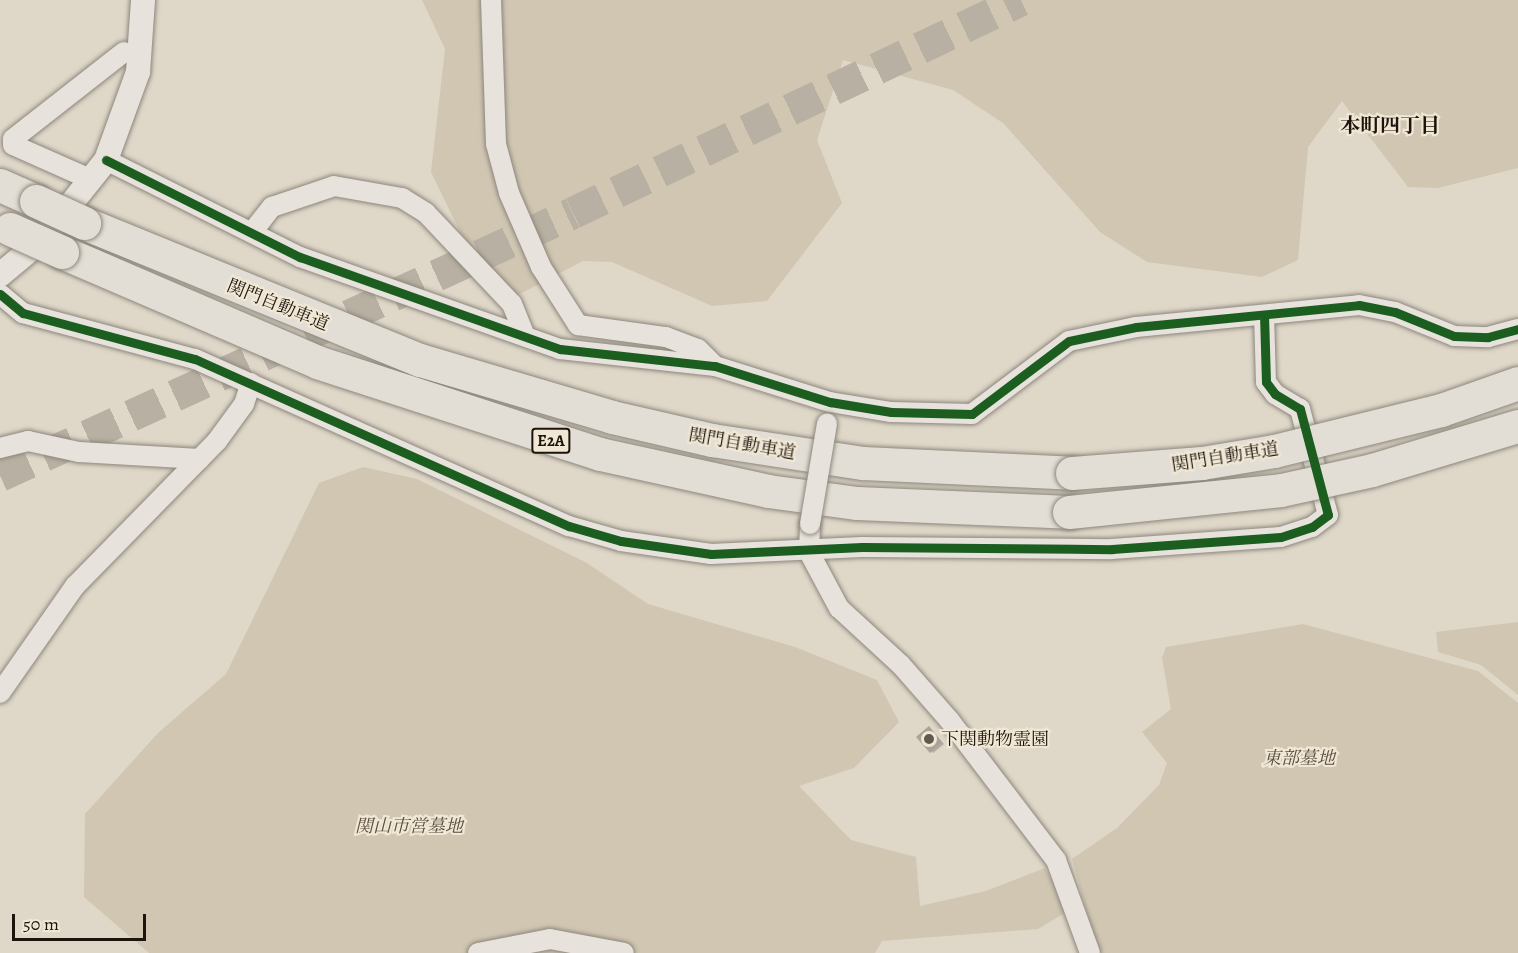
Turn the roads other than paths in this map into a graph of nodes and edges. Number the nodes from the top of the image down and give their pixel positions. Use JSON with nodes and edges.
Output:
{"nodes":[{"id":1,"x":143,"y":0,"type":"edge"},
{"id":2,"x":491,"y":0,"type":"edge"},
{"id":3,"x":124,"y":52,"type":"dead end"},
{"id":4,"x":106,"y":160,"type":"junction"},
{"id":5,"x":92,"y":180,"type":"junction"},
{"id":6,"x":0,"y":185,"type":"edge"},
{"id":7,"x":5,"y":226,"type":"edge"},
{"id":8,"x":253,"y":231,"type":"junction"},
{"id":9,"x":0,"y":275,"type":"edge"},
{"id":10,"x":0,"y":294,"type":"edge"},
{"id":11,"x":1264,"y":316,"type":"junction"},
{"id":12,"x":1518,"y":329,"type":"edge"},
{"id":13,"x":524,"y":333,"type":"junction"},
{"id":14,"x":715,"y":366,"type":"junction"},
{"id":15,"x":251,"y":383,"type":"junction"},
{"id":16,"x":1518,"y":384,"type":"edge"},
{"id":17,"x":830,"y":402,"type":"junction"},
{"id":18,"x":1518,"y":426,"type":"edge"},
{"id":19,"x":0,"y":448,"type":"edge"},
{"id":20,"x":200,"y":459,"type":"junction"},
{"id":21,"x":809,"y":552,"type":"junction"},
{"id":22,"x":0,"y":693,"type":"edge"},
{"id":23,"x":478,"y":953,"type":"edge"},
{"id":24,"x":624,"y":953,"type":"edge"},
{"id":25,"x":1090,"y":953,"type":"edge"}],
"edges":[{"from":1,"to":4,"type":"street"},
{"from":2,"to":14,"type":"street"},
{"from":3,"to":5,"type":"street"},
{"from":4,"to":5,"type":"street"},
{"from":4,"to":8,"type":"street"},
{"from":5,"to":9,"type":"street"},
{"from":6,"to":16,"type":"highway","name":"関門自動車道","number":"E2A","bridge":true},
{"from":7,"to":18,"type":"highway","number":"E2A","bridge":true},
{"from":8,"to":13,"type":"street"},
{"from":8,"to":13,"type":"street"},
{"from":10,"to":15,"type":"street"},
{"from":11,"to":12,"type":"street"},
{"from":11,"to":17,"type":"street"},
{"from":11,"to":21,"type":"street"},
{"from":13,"to":14,"type":"street"},
{"from":14,"to":17,"type":"street"},
{"from":15,"to":20,"type":"street"},
{"from":15,"to":21,"type":"street"},
{"from":17,"to":21,"type":"street","bridge":true},
{"from":19,"to":20,"type":"street"},
{"from":20,"to":22,"type":"street"},
{"from":21,"to":25,"type":"street"},
{"from":23,"to":24,"type":"street"}]}
